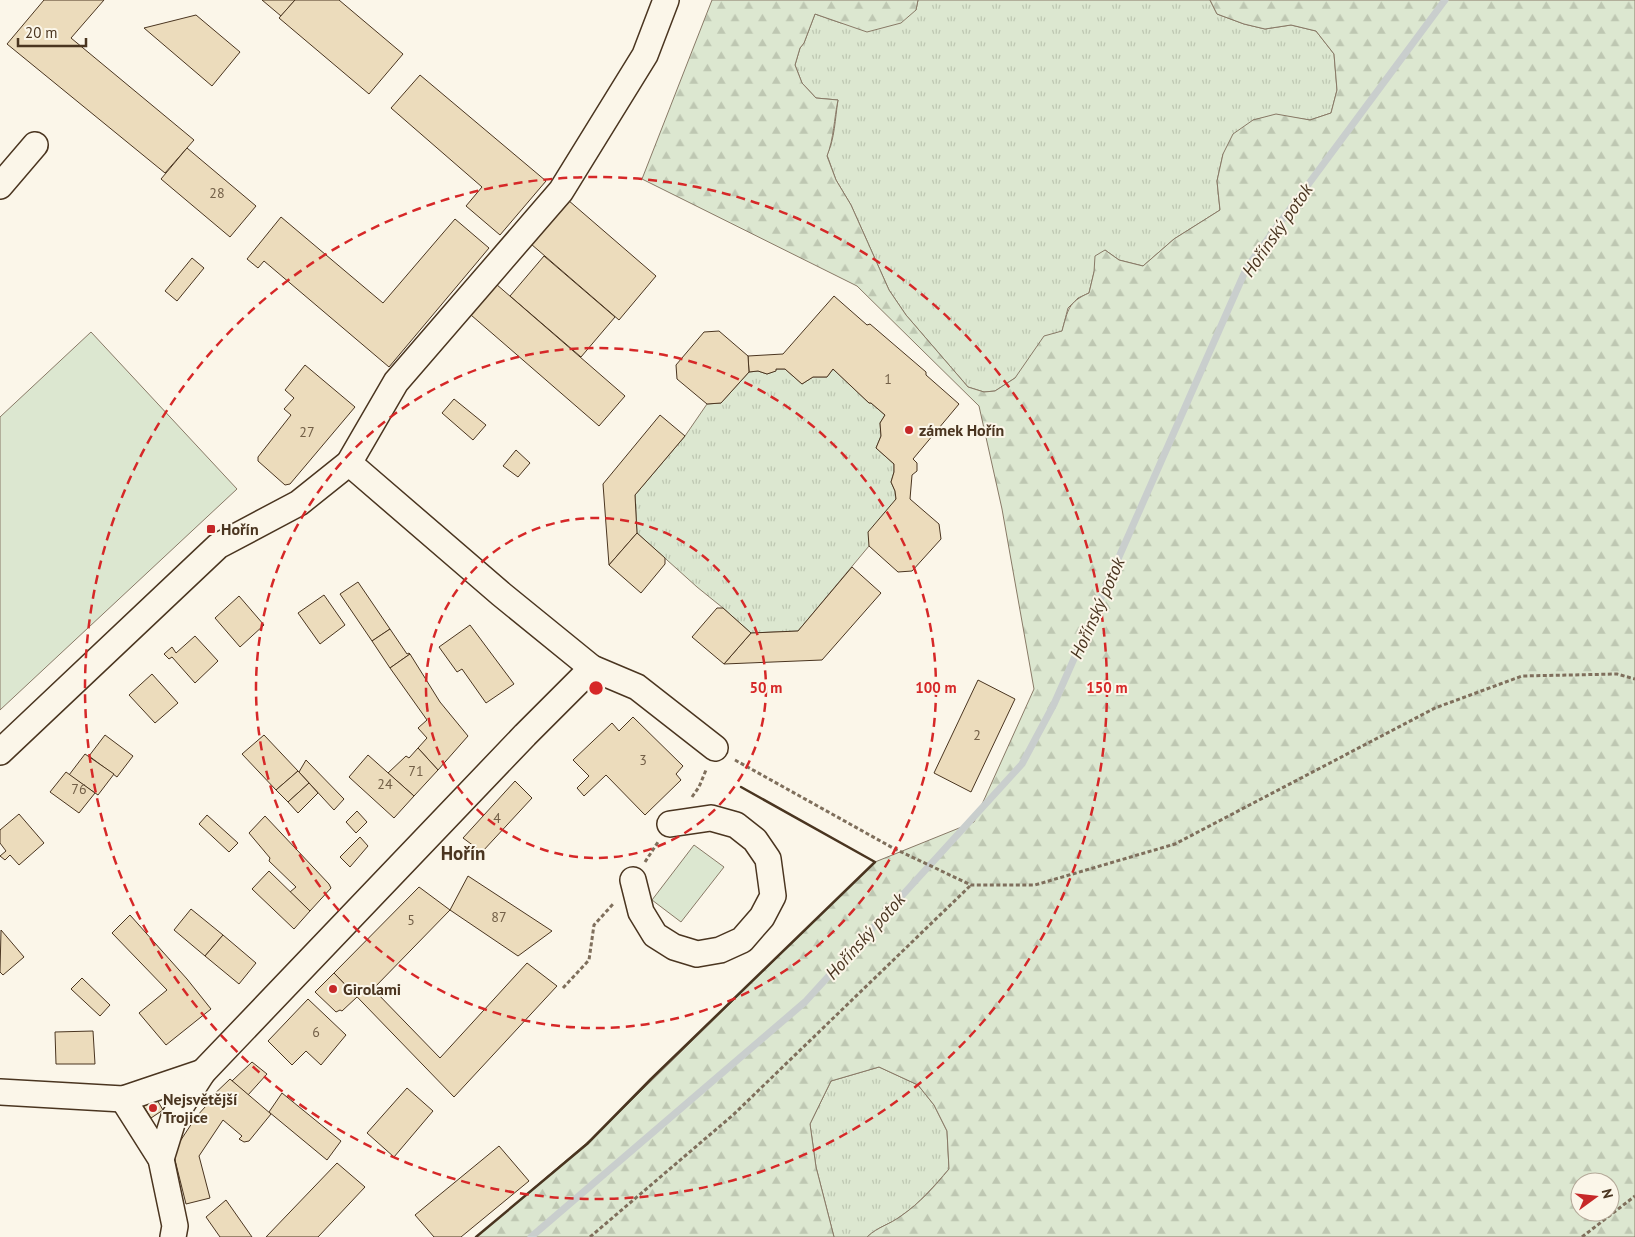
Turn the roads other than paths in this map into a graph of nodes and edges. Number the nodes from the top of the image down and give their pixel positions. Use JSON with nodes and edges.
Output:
{"nodes":[{"id":1,"x":666,"y":0,"type":"edge"},
{"id":2,"x":35,"y":145,"type":"dead end"},
{"id":3,"x":0,"y":186,"type":"edge"},
{"id":4,"x":349,"y":463,"type":"junction"},
{"id":5,"x":592,"y":668,"type":"junction"},
{"id":6,"x":715,"y":748,"type":"road end"},
{"id":7,"x":0,"y":752,"type":"edge"},
{"id":8,"x":670,"y":824,"type":"dead end"},
{"id":9,"x":633,"y":880,"type":"dead end"},
{"id":10,"x":203,"y":1072,"type":"junction"},
{"id":11,"x":0,"y":1092,"type":"edge"},
{"id":12,"x":122,"y":1099,"type":"junction"},
{"id":13,"x":161,"y":1159,"type":"junction"},
{"id":14,"x":173,"y":1237,"type":"edge"}],
"edges":[{"from":1,"to":4,"type":"street"},
{"from":2,"to":3,"type":"street"},
{"from":4,"to":5,"type":"street"},
{"from":4,"to":7,"type":"street"},
{"from":5,"to":6,"type":"street"},
{"from":5,"to":10,"type":"street"},
{"from":8,"to":9,"type":"street"},
{"from":10,"to":12,"type":"street"},
{"from":10,"to":13,"type":"street"},
{"from":11,"to":12,"type":"street"},
{"from":12,"to":13,"type":"street"},
{"from":13,"to":14,"type":"street"}]}
